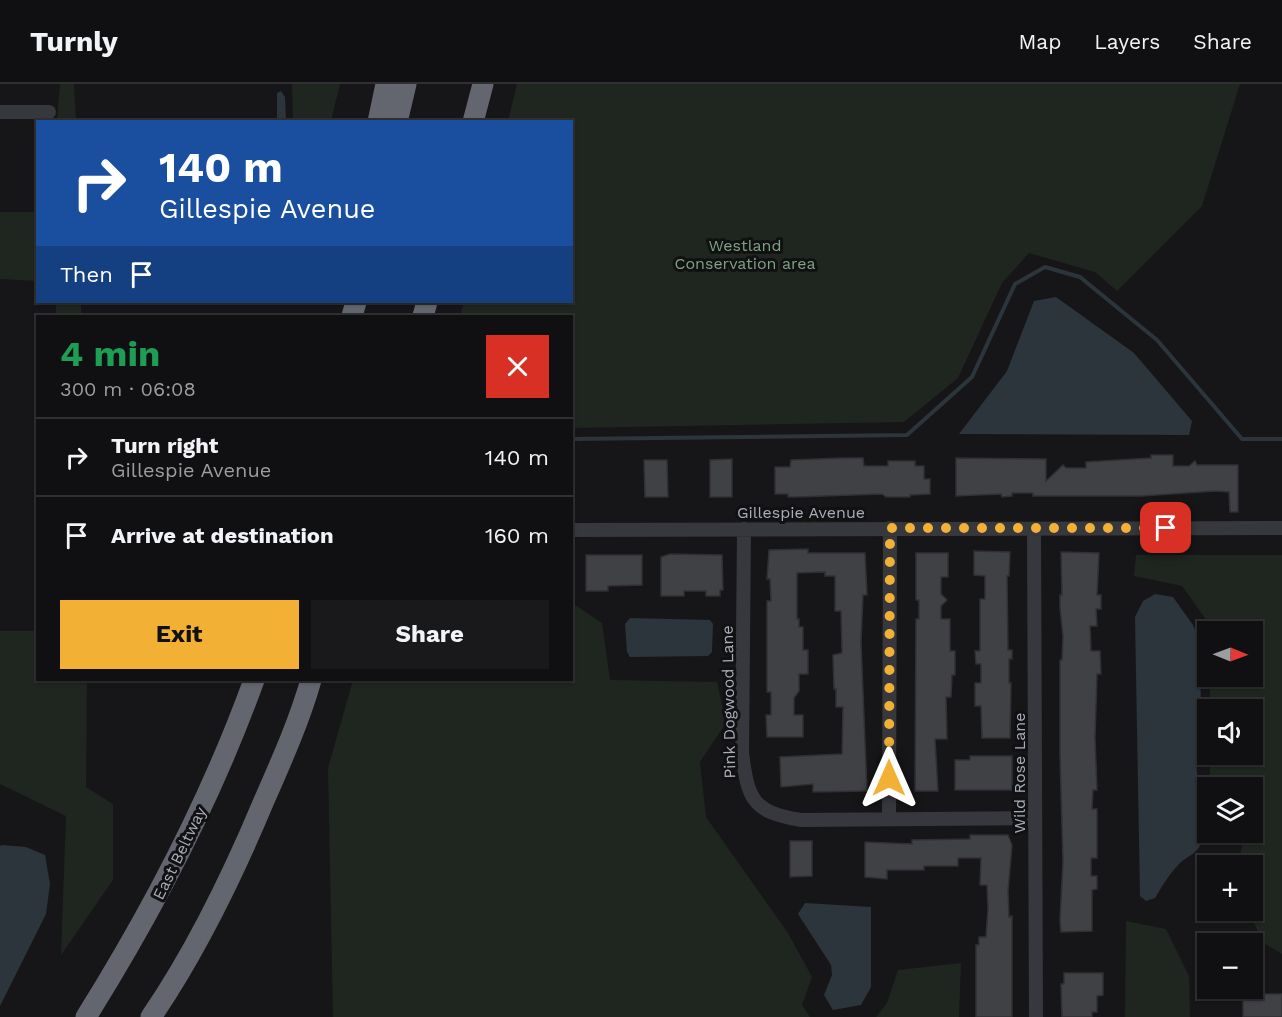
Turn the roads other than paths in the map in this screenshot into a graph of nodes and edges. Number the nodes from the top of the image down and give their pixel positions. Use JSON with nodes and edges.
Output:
{"nodes":[{"id":1,"x":386,"y":84,"type":"edge"},
{"id":2,"x":406,"y":84,"type":"edge"},
{"id":3,"x":472,"y":84,"type":"edge"},
{"id":4,"x":483,"y":84,"type":"edge"},
{"id":5,"x":0,"y":112,"type":"edge"},
{"id":6,"x":49,"y":112,"type":"dead end"},
{"id":7,"x":378,"y":120,"type":"edge"},
{"id":8,"x":397,"y":120,"type":"edge"},
{"id":9,"x":464,"y":120,"type":"edge"},
{"id":10,"x":474,"y":120,"type":"edge"},
{"id":11,"x":890,"y":528,"type":"junction"},
{"id":12,"x":1282,"y":528,"type":"edge"},
{"id":13,"x":744,"y":529,"type":"junction"},
{"id":14,"x":573,"y":530,"type":"edge"},
{"id":15,"x":1034,"y":530,"type":"junction"},
{"id":16,"x":254,"y":681,"type":"edge"},
{"id":17,"x":311,"y":681,"type":"edge"},
{"id":18,"x":889,"y":819,"type":"junction"},
{"id":19,"x":1035,"y":819,"type":"junction"},
{"id":20,"x":86,"y":1017,"type":"edge"},
{"id":21,"x":151,"y":1017,"type":"edge"},
{"id":22,"x":1036,"y":1017,"type":"edge"}],
"edges":[{"from":1,"to":7,"type":"highway"},
{"from":2,"to":8,"type":"highway"},
{"from":3,"to":9,"type":"highway"},
{"from":4,"to":10,"type":"highway"},
{"from":5,"to":6,"type":"street"},
{"from":11,"to":13,"type":"street","name":"Gillespie Avenue"},
{"from":11,"to":15,"type":"street","name":"Gillespie Avenue"},
{"from":11,"to":18,"type":"street"},
{"from":12,"to":15,"type":"street","name":"Gillespie Avenue"},
{"from":13,"to":14,"type":"street","name":"Gillespie Avenue"},
{"from":13,"to":18,"type":"street","name":"Pink Dogwood Lane"},
{"from":15,"to":19,"type":"street","name":"Wild Rose Lane"},
{"from":16,"to":20,"type":"highway","name":"East Beltway"},
{"from":17,"to":21,"type":"highway"},
{"from":18,"to":19,"type":"street","name":"Pink Dogwood Lane"},
{"from":19,"to":22,"type":"street","name":"Wild Rose Lane"}]}
